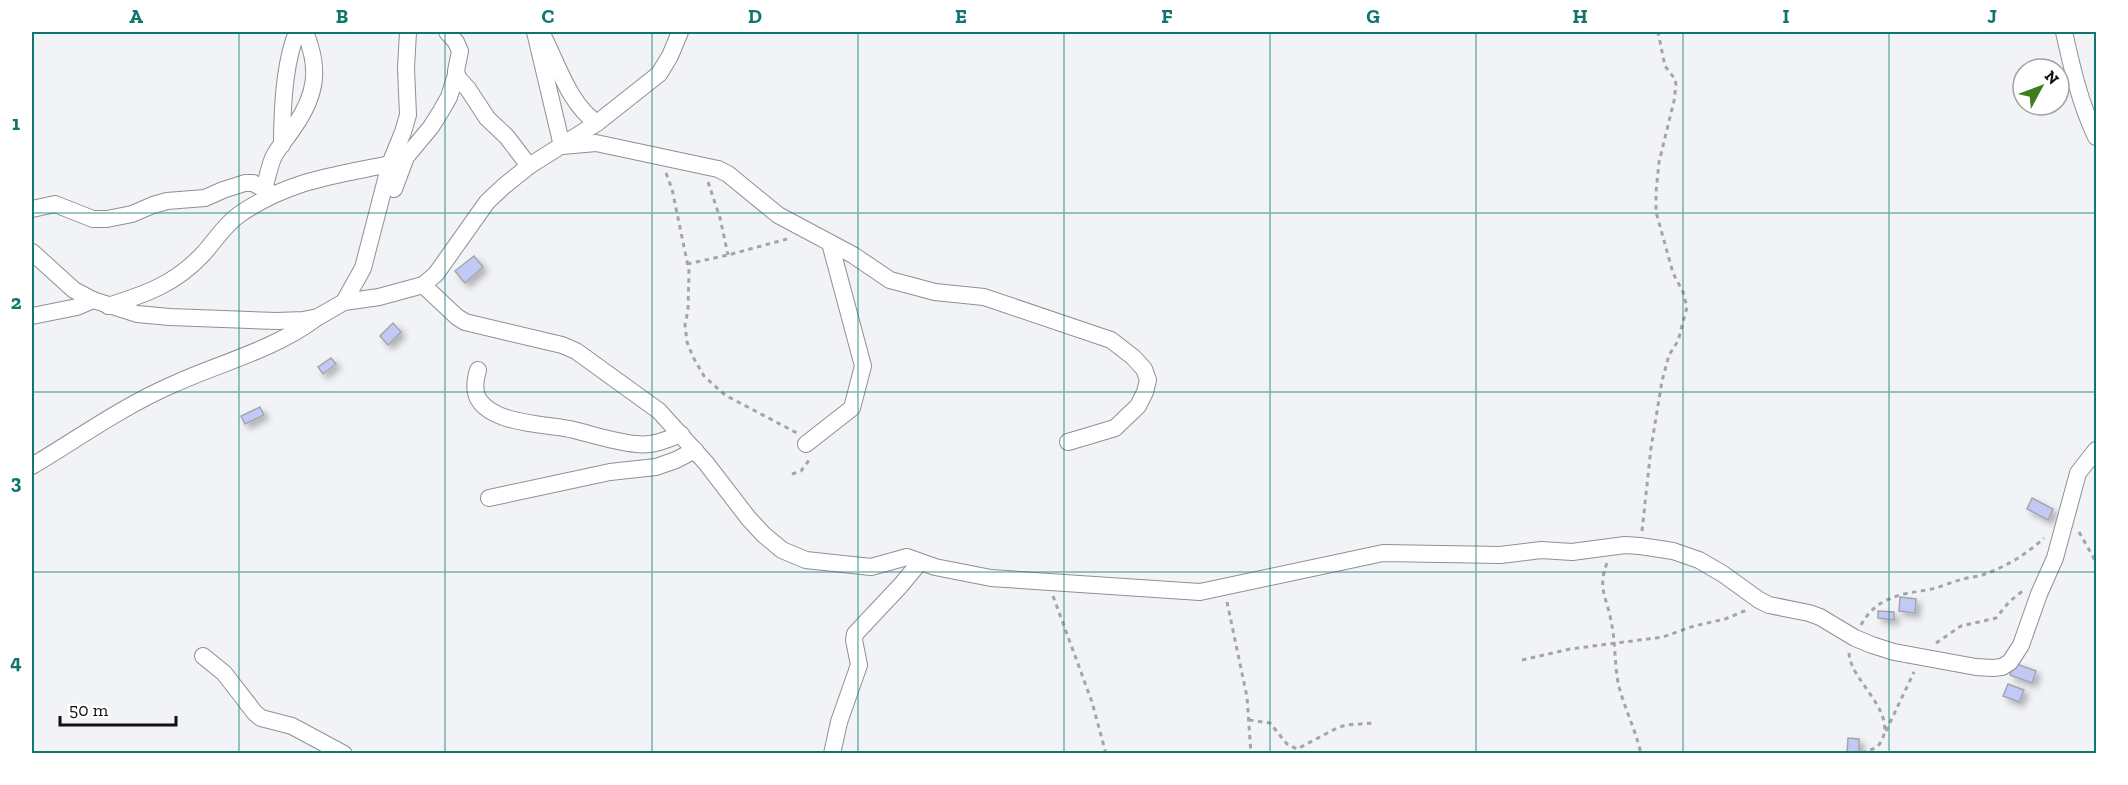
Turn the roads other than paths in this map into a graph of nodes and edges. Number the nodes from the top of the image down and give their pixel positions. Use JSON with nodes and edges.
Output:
{"nodes":[{"id":1,"x":297,"y":32,"type":"edge"},
{"id":2,"x":305,"y":32,"type":"edge"},
{"id":3,"x":408,"y":32,"type":"edge"},
{"id":4,"x":447,"y":32,"type":"edge"},
{"id":5,"x":535,"y":32,"type":"edge"},
{"id":6,"x":542,"y":32,"type":"edge"},
{"id":7,"x":680,"y":32,"type":"edge"},
{"id":8,"x":2064,"y":32,"type":"edge"},
{"id":9,"x":456,"y":75,"type":"junction"},
{"id":10,"x":597,"y":123,"type":"junction"},
{"id":11,"x":2097,"y":137,"type":"edge"},
{"id":12,"x":282,"y":145,"type":"junction"},
{"id":13,"x":562,"y":146,"type":"junction"},
{"id":14,"x":390,"y":164,"type":"junction"},
{"id":15,"x":529,"y":166,"type":"junction"},
{"id":16,"x":268,"y":191,"type":"junction"},
{"id":17,"x":32,"y":209,"type":"edge"},
{"id":18,"x":378,"y":215,"type":"junction"},
{"id":19,"x":830,"y":243,"type":"junction"},
{"id":20,"x":32,"y":252,"type":"edge"},
{"id":21,"x":423,"y":285,"type":"junction"},
{"id":22,"x":344,"y":302,"type":"junction"},
{"id":23,"x":100,"y":303,"type":"junction"},
{"id":24,"x":32,"y":316,"type":"edge"},
{"id":25,"x":318,"y":317,"type":"junction"},
{"id":26,"x":478,"y":369,"type":"dead end"},
{"id":27,"x":681,"y":434,"type":"junction"},
{"id":28,"x":1068,"y":442,"type":"dead end"},
{"id":29,"x":806,"y":444,"type":"road end"},
{"id":30,"x":695,"y":450,"type":"junction"},
{"id":31,"x":2097,"y":450,"type":"edge"},
{"id":32,"x":32,"y":466,"type":"edge"},
{"id":33,"x":489,"y":498,"type":"dead end"},
{"id":34,"x":920,"y":562,"type":"junction"},
{"id":35,"x":203,"y":656,"type":"dead end"},
{"id":36,"x":344,"y":753,"type":"edge"},
{"id":37,"x":832,"y":753,"type":"edge"}],
"edges":[{"from":1,"to":12,"type":"street"},
{"from":2,"to":12,"type":"street"},
{"from":3,"to":14,"type":"street"},
{"from":4,"to":9,"type":"street"},
{"from":5,"to":13,"type":"street"},
{"from":6,"to":10,"type":"street"},
{"from":7,"to":10,"type":"street"},
{"from":8,"to":11,"type":"street"},
{"from":9,"to":15,"type":"street"},
{"from":9,"to":18,"type":"street"},
{"from":10,"to":13,"type":"street"},
{"from":12,"to":16,"type":"street"},
{"from":13,"to":15,"type":"street"},
{"from":13,"to":19,"type":"street"},
{"from":14,"to":16,"type":"street"},
{"from":14,"to":18,"type":"street"},
{"from":15,"to":21,"type":"street"},
{"from":16,"to":17,"type":"street"},
{"from":16,"to":23,"type":"street"},
{"from":18,"to":22,"type":"street"},
{"from":19,"to":28,"type":"street"},
{"from":19,"to":29,"type":"street"},
{"from":20,"to":23,"type":"street"},
{"from":21,"to":22,"type":"street"},
{"from":21,"to":27,"type":"street"},
{"from":22,"to":25,"type":"street"},
{"from":23,"to":24,"type":"street"},
{"from":23,"to":25,"type":"street"},
{"from":25,"to":32,"type":"street"},
{"from":26,"to":27,"type":"street"},
{"from":27,"to":30,"type":"street"},
{"from":30,"to":33,"type":"street"},
{"from":30,"to":34,"type":"street"},
{"from":31,"to":34,"type":"street"},
{"from":34,"to":37,"type":"street"},
{"from":35,"to":36,"type":"street"}]}
